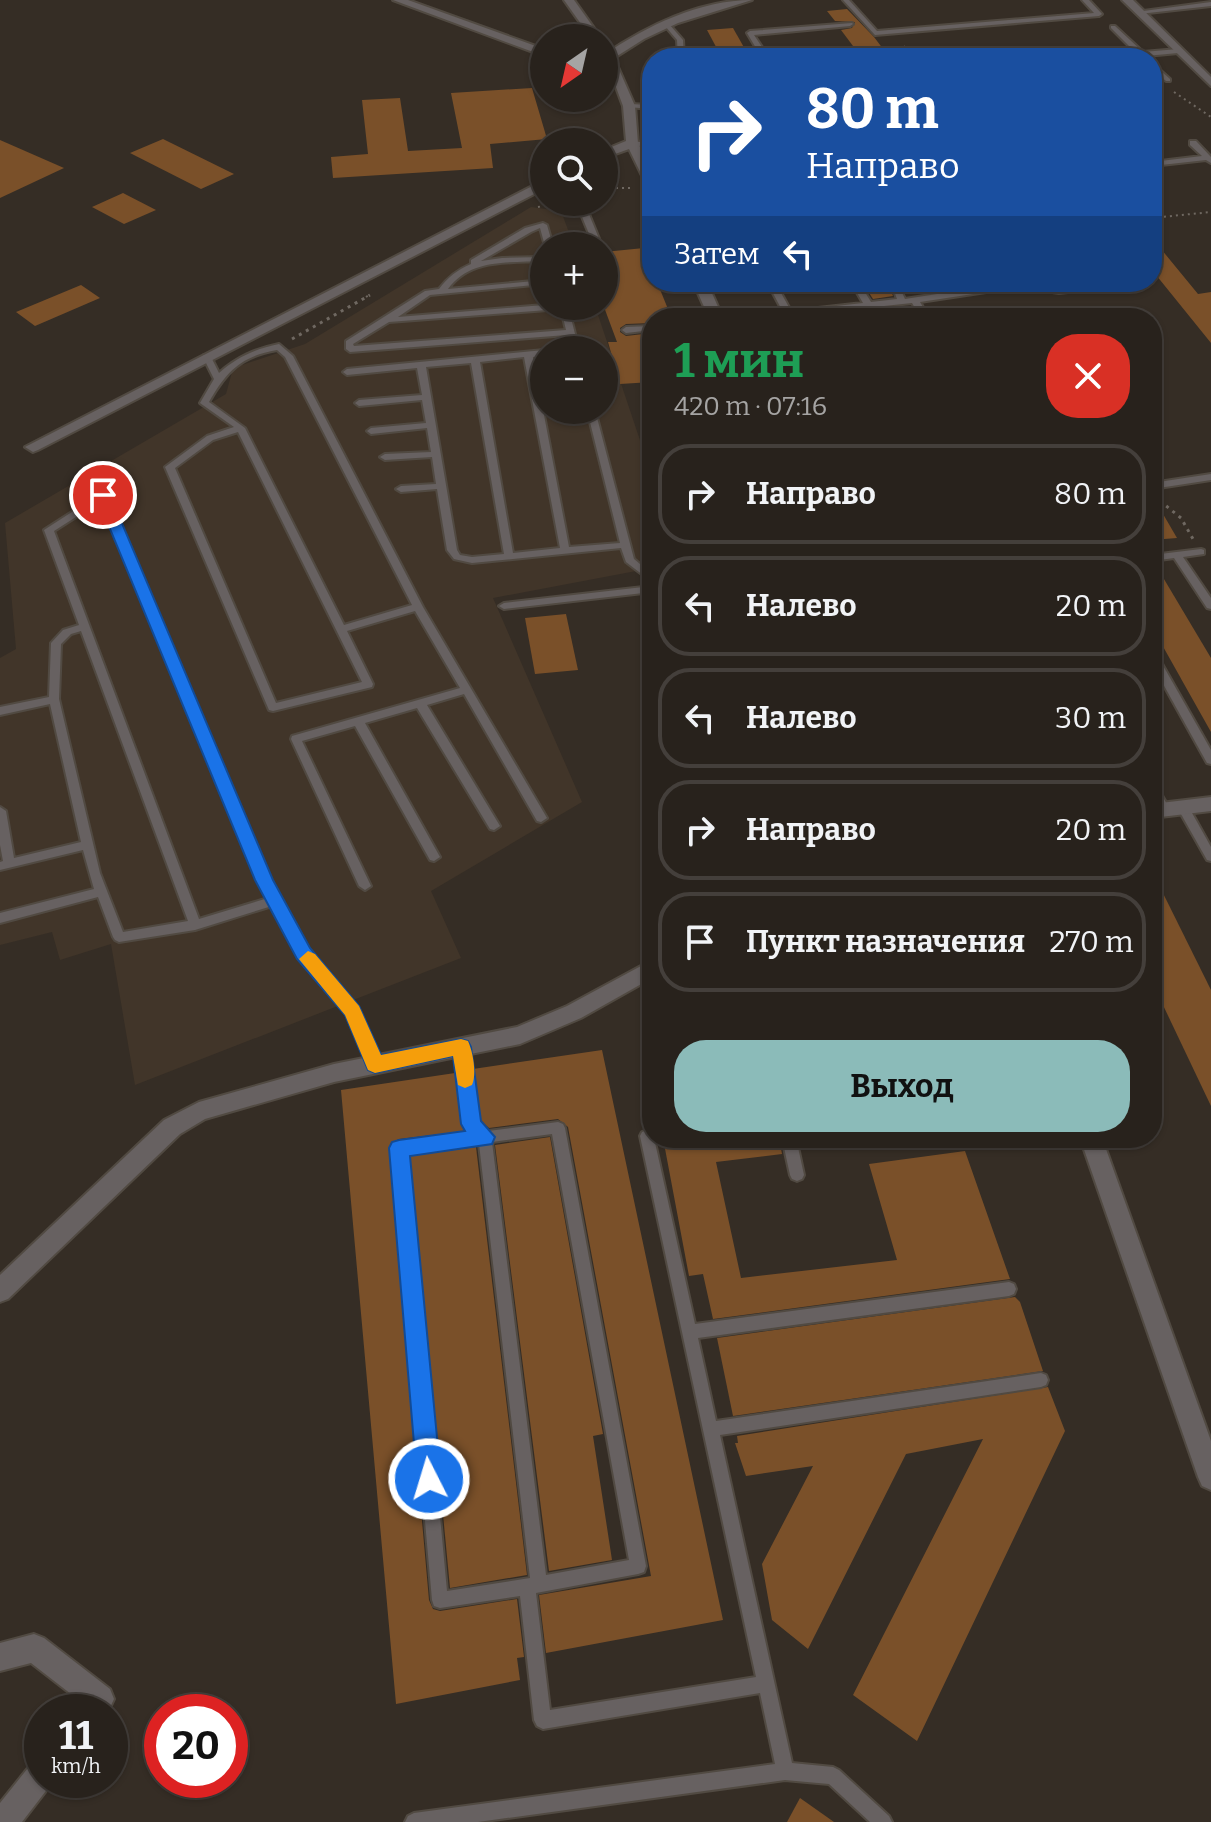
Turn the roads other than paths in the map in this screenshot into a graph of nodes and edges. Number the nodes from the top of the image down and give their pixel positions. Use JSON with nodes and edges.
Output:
{"nodes":[{"id":1,"x":398,"y":0,"type":"edge"},
{"id":2,"x":569,"y":0,"type":"edge"},
{"id":3,"x":747,"y":0,"type":"edge"},
{"id":4,"x":846,"y":0,"type":"edge"},
{"id":5,"x":1085,"y":0,"type":"edge"},
{"id":6,"x":1127,"y":0,"type":"edge"},
{"id":7,"x":1211,"y":4,"type":"edge"},
{"id":8,"x":1139,"y":12,"type":"junction"},
{"id":9,"x":586,"y":24,"type":"edge"},
{"id":10,"x":850,"y":24,"type":"dead end"},
{"id":11,"x":667,"y":25,"type":"junction"},
{"id":12,"x":1113,"y":27,"type":"dead end"},
{"id":13,"x":530,"y":48,"type":"edge"},
{"id":14,"x":618,"y":48,"type":"edge"},
{"id":15,"x":680,"y":48,"type":"edge"},
{"id":16,"x":759,"y":48,"type":"edge"},
{"id":17,"x":1135,"y":48,"type":"edge"},
{"id":18,"x":1178,"y":51,"type":"junction"},
{"id":19,"x":1162,"y":53,"type":"edge"},
{"id":20,"x":1162,"y":76,"type":"edge"},
{"id":21,"x":1211,"y":83,"type":"edge"},
{"id":22,"x":1169,"y":84,"type":"road end"},
{"id":23,"x":618,"y":89,"type":"edge"},
{"id":24,"x":629,"y":106,"type":"junction"},
{"id":25,"x":642,"y":107,"type":"edge"},
{"id":26,"x":632,"y":143,"type":"junction"},
{"id":27,"x":1193,"y":143,"type":"dead end"},
{"id":28,"x":642,"y":144,"type":"edge"},
{"id":29,"x":618,"y":148,"type":"edge"},
{"id":30,"x":1209,"y":160,"type":"edge"},
{"id":31,"x":1162,"y":163,"type":"edge"},
{"id":32,"x":642,"y":174,"type":"edge"},
{"id":33,"x":530,"y":191,"type":"edge"},
{"id":34,"x":545,"y":232,"type":"edge"},
{"id":35,"x":530,"y":260,"type":"edge"},
{"id":36,"x":471,"y":264,"type":"junction"},
{"id":37,"x":530,"y":283,"type":"edge"},
{"id":38,"x":443,"y":290,"type":"junction"},
{"id":39,"x":860,"y":292,"type":"edge"},
{"id":40,"x":898,"y":292,"type":"edge"},
{"id":41,"x":942,"y":292,"type":"edge"},
{"id":42,"x":960,"y":292,"type":"edge"},
{"id":43,"x":945,"y":296,"type":"junction"},
{"id":44,"x":915,"y":300,"type":"junction"},
{"id":45,"x":902,"y":301,"type":"junction"},
{"id":46,"x":868,"y":305,"type":"junction"},
{"id":47,"x":841,"y":308,"type":"edge"},
{"id":48,"x":919,"y":308,"type":"edge"},
{"id":49,"x":530,"y":309,"type":"edge"},
{"id":50,"x":387,"y":320,"type":"junction"},
{"id":51,"x":568,"y":320,"type":"edge"},
{"id":52,"x":642,"y":329,"type":"edge"},
{"id":53,"x":626,"y":330,"type":"dead end"},
{"id":54,"x":571,"y":332,"type":"junction"},
{"id":55,"x":572,"y":336,"type":"edge"},
{"id":56,"x":528,"y":355,"type":"joint"},
{"id":57,"x":207,"y":357,"type":"junction"},
{"id":58,"x":475,"y":360,"type":"junction"},
{"id":59,"x":421,"y":365,"type":"junction"},
{"id":60,"x":347,"y":372,"type":"dead end"},
{"id":61,"x":218,"y":379,"type":"junction"},
{"id":62,"x":426,"y":397,"type":"junction"},
{"id":63,"x":359,"y":403,"type":"dead end"},
{"id":64,"x":595,"y":424,"type":"edge"},
{"id":65,"x":431,"y":425,"type":"junction"},
{"id":66,"x":241,"y":428,"type":"junction"},
{"id":67,"x":371,"y":431,"type":"dead end"},
{"id":68,"x":33,"y":447,"type":"dead end"},
{"id":69,"x":436,"y":454,"type":"junction"},
{"id":70,"x":385,"y":457,"type":"dead end"},
{"id":71,"x":1211,"y":477,"type":"edge"},
{"id":72,"x":1162,"y":484,"type":"edge"},
{"id":73,"x":441,"y":486,"type":"junction"},
{"id":74,"x":401,"y":489,"type":"dead end"},
{"id":75,"x":625,"y":545,"type":"junction"},
{"id":76,"x":565,"y":551,"type":"junction"},
{"id":77,"x":1201,"y":552,"type":"road end"},
{"id":78,"x":1177,"y":555,"type":"junction"},
{"id":79,"x":509,"y":556,"type":"junction"},
{"id":80,"x":1162,"y":557,"type":"edge"},
{"id":81,"x":642,"y":571,"type":"edge"},
{"id":82,"x":642,"y":590,"type":"edge"},
{"id":83,"x":504,"y":606,"type":"dead end"},
{"id":84,"x":1211,"y":606,"type":"edge"},
{"id":85,"x":418,"y":607,"type":"junction"},
{"id":86,"x":85,"y":627,"type":"junction"},
{"id":87,"x":341,"y":629,"type":"junction"},
{"id":88,"x":1162,"y":673,"type":"edge"},
{"id":89,"x":466,"y":690,"type":"junction"},
{"id":90,"x":54,"y":699,"type":"junction"},
{"id":91,"x":420,"y":703,"type":"junction"},
{"id":92,"x":0,"y":711,"type":"edge"},
{"id":93,"x":358,"y":721,"type":"junction"},
{"id":94,"x":1211,"y":760,"type":"edge"},
{"id":95,"x":1211,"y":804,"type":"edge"},
{"id":96,"x":1166,"y":809,"type":"edge"},
{"id":97,"x":0,"y":811,"type":"edge"},
{"id":98,"x":541,"y":818,"type":"dead end"},
{"id":99,"x":494,"y":826,"type":"dead end"},
{"id":100,"x":87,"y":845,"type":"junction"},
{"id":101,"x":434,"y":857,"type":"dead end"},
{"id":102,"x":1211,"y":857,"type":"edge"},
{"id":103,"x":5,"y":865,"type":"edge"},
{"id":104,"x":365,"y":886,"type":"dead end"},
{"id":105,"x":101,"y":892,"type":"junction"},
{"id":106,"x":275,"y":901,"type":"junction"},
{"id":107,"x":0,"y":918,"type":"edge"},
{"id":108,"x":195,"y":925,"type":"junction"},
{"id":109,"x":642,"y":974,"type":"edge"},
{"id":110,"x":461,"y":1047,"type":"junction"},
{"id":111,"x":375,"y":1064,"type":"junction"},
{"id":112,"x":485,"y":1137,"type":"junction"},
{"id":113,"x":650,"y":1148,"type":"edge"},
{"id":114,"x":791,"y":1148,"type":"edge"},
{"id":115,"x":1095,"y":1148,"type":"edge"},
{"id":116,"x":797,"y":1175,"type":"dead end"},
{"id":117,"x":1009,"y":1289,"type":"dead end"},
{"id":118,"x":0,"y":1291,"type":"edge"},
{"id":119,"x":690,"y":1332,"type":"junction"},
{"id":120,"x":1041,"y":1380,"type":"dead end"},
{"id":121,"x":711,"y":1429,"type":"junction"},
{"id":122,"x":1211,"y":1477,"type":"edge"},
{"id":123,"x":533,"y":1586,"type":"junction"},
{"id":124,"x":3,"y":1659,"type":"edge"},
{"id":125,"x":766,"y":1684,"type":"junction"},
{"id":126,"x":94,"y":1694,"type":"edge"},
{"id":127,"x":785,"y":1771,"type":"junction"},
{"id":128,"x":24,"y":1796,"type":"edge"},
{"id":129,"x":4,"y":1822,"type":"edge"},
{"id":130,"x":414,"y":1822,"type":"edge"},
{"id":131,"x":883,"y":1822,"type":"edge"}],
"edges":[{"from":1,"to":13,"type":"street"},
{"from":2,"to":9,"type":"street"},
{"from":3,"to":11,"type":"street"},
{"from":4,"to":5,"type":"lane"},
{"from":6,"to":8,"type":"street"},
{"from":7,"to":8,"type":"lane"},
{"from":8,"to":18,"type":"street"},
{"from":10,"to":16,"type":"lane"},
{"from":11,"to":14,"type":"street"},
{"from":11,"to":15,"type":"lane"},
{"from":12,"to":17,"type":"lane"},
{"from":18,"to":19,"type":"lane"},
{"from":18,"to":21,"type":"street"},
{"from":20,"to":22,"type":"lane"},
{"from":23,"to":24,"type":"street"},
{"from":24,"to":25,"type":"lane"},
{"from":24,"to":26,"type":"street"},
{"from":26,"to":28,"type":"lane"},
{"from":26,"to":29,"type":"street"},
{"from":26,"to":32,"type":"street"},
{"from":27,"to":30,"type":"lane"},
{"from":30,"to":31,"type":"lane"},
{"from":33,"to":57,"type":"street"},
{"from":34,"to":36,"type":"lane"},
{"from":35,"to":36,"type":"lane"},
{"from":36,"to":38,"type":"lane"},
{"from":37,"to":38,"type":"lane"},
{"from":38,"to":50,"type":"lane"},
{"from":39,"to":46,"type":"lane"},
{"from":40,"to":45,"type":"lane"},
{"from":41,"to":43,"type":"lane"},
{"from":42,"to":43,"type":"lane"},
{"from":43,"to":44,"type":"lane"},
{"from":44,"to":45,"type":"lane"},
{"from":44,"to":48,"type":"lane"},
{"from":45,"to":46,"type":"lane"},
{"from":46,"to":47,"type":"lane"},
{"from":49,"to":50,"type":"lane"},
{"from":50,"to":54,"type":"lane"},
{"from":51,"to":54,"type":"lane"},
{"from":52,"to":53,"type":"lane"},
{"from":54,"to":55,"type":"lane"},
{"from":56,"to":58,"type":"lane"},
{"from":56,"to":76,"type":"lane"},
{"from":57,"to":61,"type":"lane"},
{"from":57,"to":68,"type":"street"},
{"from":58,"to":59,"type":"lane"},
{"from":58,"to":79,"type":"lane"},
{"from":59,"to":60,"type":"lane"},
{"from":59,"to":62,"type":"lane"},
{"from":61,"to":66,"type":"lane"},
{"from":61,"to":85,"type":"lane"},
{"from":62,"to":63,"type":"lane"},
{"from":62,"to":65,"type":"lane"},
{"from":64,"to":75,"type":"lane"},
{"from":65,"to":67,"type":"lane"},
{"from":65,"to":69,"type":"lane"},
{"from":66,"to":87,"type":"lane"},
{"from":66,"to":87,"type":"lane"},
{"from":69,"to":70,"type":"lane"},
{"from":69,"to":73,"type":"lane"},
{"from":71,"to":72,"type":"lane"},
{"from":73,"to":74,"type":"lane"},
{"from":73,"to":79,"type":"lane"},
{"from":75,"to":76,"type":"lane"},
{"from":75,"to":81,"type":"lane"},
{"from":76,"to":79,"type":"lane"},
{"from":77,"to":78,"type":"lane"},
{"from":78,"to":80,"type":"lane"},
{"from":78,"to":84,"type":"lane"},
{"from":82,"to":83,"type":"lane"},
{"from":85,"to":87,"type":"lane"},
{"from":85,"to":89,"type":"lane"},
{"from":86,"to":90,"type":"lane"},
{"from":86,"to":106,"type":"lane"},
{"from":86,"to":108,"type":"lane"},
{"from":88,"to":94,"type":"lane"},
{"from":89,"to":91,"type":"lane"},
{"from":89,"to":98,"type":"lane"},
{"from":90,"to":92,"type":"lane"},
{"from":90,"to":100,"type":"lane"},
{"from":91,"to":93,"type":"lane"},
{"from":91,"to":99,"type":"lane"},
{"from":93,"to":101,"type":"lane"},
{"from":93,"to":104,"type":"lane"},
{"from":95,"to":96,"type":"street"},
{"from":96,"to":102,"type":"lane"},
{"from":97,"to":103,"type":"lane"},
{"from":100,"to":103,"type":"lane"},
{"from":100,"to":105,"type":"lane"},
{"from":105,"to":107,"type":"lane"},
{"from":105,"to":108,"type":"lane"},
{"from":106,"to":108,"type":"lane"},
{"from":106,"to":111,"type":"lane"},
{"from":109,"to":110,"type":"street"},
{"from":110,"to":111,"type":"street"},
{"from":110,"to":112,"type":"lane"},
{"from":111,"to":118,"type":"street"},
{"from":112,"to":123,"type":"lane"},
{"from":112,"to":123,"type":"lane"},
{"from":112,"to":123,"type":"lane"},
{"from":113,"to":119,"type":"lane"},
{"from":114,"to":116,"type":"lane"},
{"from":115,"to":122,"type":"street"},
{"from":117,"to":119,"type":"lane"},
{"from":119,"to":121,"type":"lane"},
{"from":120,"to":121,"type":"lane"},
{"from":121,"to":125,"type":"lane"},
{"from":123,"to":125,"type":"lane"},
{"from":124,"to":126,"type":"street"},
{"from":125,"to":127,"type":"lane"},
{"from":127,"to":130,"type":"lane"},
{"from":127,"to":131,"type":"lane"},
{"from":128,"to":129,"type":"street"}]}
